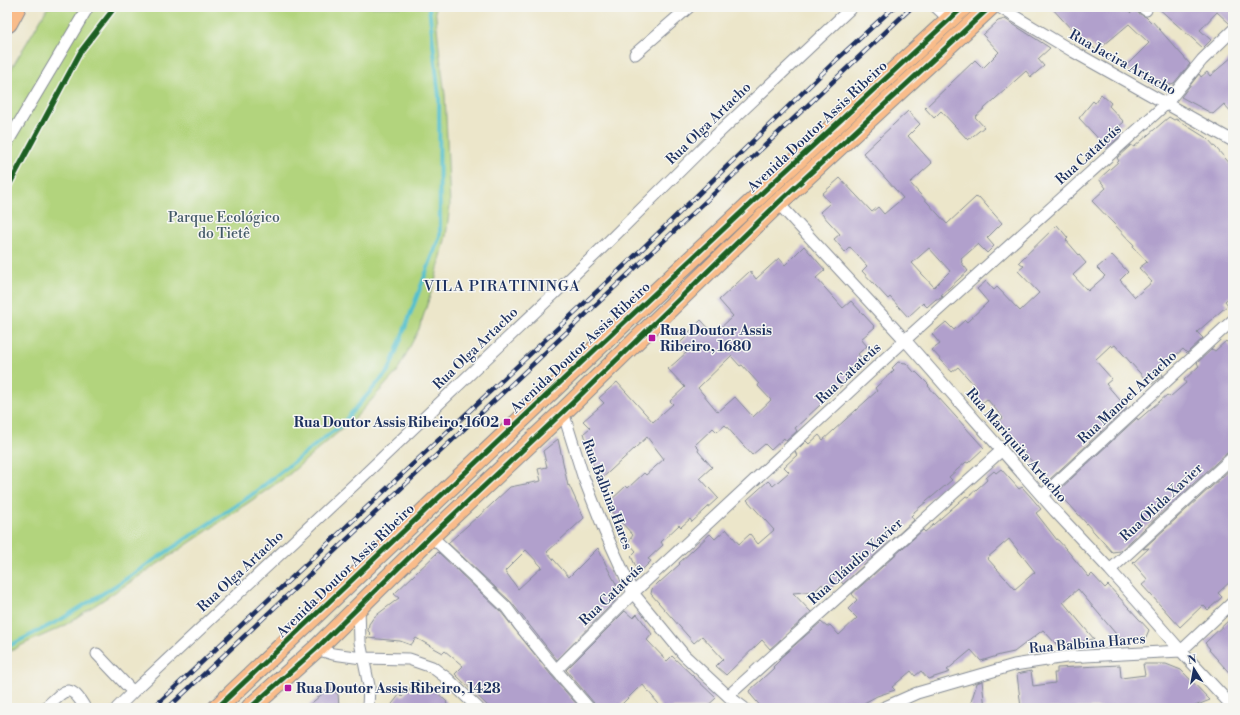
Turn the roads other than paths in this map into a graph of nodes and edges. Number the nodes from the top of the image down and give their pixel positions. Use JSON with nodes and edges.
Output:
{"nodes":[{"id":1,"x":16,"y":7,"type":"edge"},
{"id":2,"x":88,"y":7,"type":"edge"},
{"id":3,"x":689,"y":7,"type":"edge"},
{"id":4,"x":852,"y":7,"type":"edge"},
{"id":5,"x":936,"y":7,"type":"edge"},
{"id":6,"x":963,"y":7,"type":"edge"},
{"id":7,"x":990,"y":7,"type":"edge"},
{"id":8,"x":999,"y":7,"type":"edge"},
{"id":9,"x":950,"y":20,"type":"junction"},
{"id":10,"x":7,"y":22,"type":"edge"},
{"id":11,"x":1233,"y":30,"type":"edge"},
{"id":12,"x":635,"y":54,"type":"dead end"},
{"id":13,"x":1166,"y":104,"type":"junction"},
{"id":14,"x":1233,"y":141,"type":"edge"},
{"id":15,"x":7,"y":143,"type":"edge"},
{"id":16,"x":778,"y":203,"type":"junction"},
{"id":17,"x":1233,"y":320,"type":"edge"},
{"id":18,"x":905,"y":340,"type":"junction"},
{"id":19,"x":567,"y":376,"type":"junction"},
{"id":20,"x":563,"y":412,"type":"junction"},
{"id":21,"x":1002,"y":450,"type":"junction"},
{"id":22,"x":1233,"y":457,"type":"edge"},
{"id":23,"x":1042,"y":496,"type":"junction"},
{"id":24,"x":431,"y":536,"type":"junction"},
{"id":25,"x":1110,"y":570,"type":"junction"},
{"id":26,"x":633,"y":593,"type":"junction"},
{"id":27,"x":1233,"y":602,"type":"edge"},
{"id":28,"x":359,"y":606,"type":"junction"},
{"id":29,"x":316,"y":649,"type":"junction"},
{"id":30,"x":1181,"y":651,"type":"junction"},
{"id":31,"x":97,"y":654,"type":"dead end"},
{"id":32,"x":362,"y":658,"type":"junction"},
{"id":33,"x":556,"y":670,"type":"junction"},
{"id":34,"x":133,"y":692,"type":"junction"},
{"id":35,"x":728,"y":696,"type":"junction"},
{"id":36,"x":44,"y":708,"type":"edge"},
{"id":37,"x":85,"y":708,"type":"edge"},
{"id":38,"x":117,"y":708,"type":"edge"},
{"id":39,"x":218,"y":708,"type":"edge"},
{"id":40,"x":250,"y":708,"type":"edge"},
{"id":41,"x":368,"y":708,"type":"edge"},
{"id":42,"x":478,"y":708,"type":"edge"},
{"id":43,"x":590,"y":708,"type":"edge"},
{"id":44,"x":744,"y":708,"type":"edge"},
{"id":45,"x":883,"y":708,"type":"edge"},
{"id":46,"x":1233,"y":708,"type":"edge"}],
"edges":[{"from":1,"to":10,"type":"highway"},
{"from":2,"to":15,"type":"street"},
{"from":3,"to":12,"type":"street"},
{"from":4,"to":34,"type":"street","name":"Rua Olga Artacho"},
{"from":5,"to":9,"type":"street"},
{"from":6,"to":9,"type":"main road","name":"Avenida Doutor Assis Ribeiro"},
{"from":7,"to":16,"type":"main road"},
{"from":8,"to":13,"type":"street","name":"Rua Jacira Artacho"},
{"from":9,"to":19,"type":"main road","name":"Avenida Doutor Assis Ribeiro"},
{"from":11,"to":13,"type":"street","name":"Rua Catateús"},
{"from":13,"to":14,"type":"street","name":"Rua Jacira Artacho"},
{"from":13,"to":18,"type":"street","name":"Rua Catateús"},
{"from":16,"to":18,"type":"street","name":"Rua Mariquita Artacho"},
{"from":16,"to":20,"type":"main road"},
{"from":17,"to":23,"type":"street","name":"Rua Manoel Artacho"},
{"from":18,"to":21,"type":"street","name":"Rua Mariquita Artacho"},
{"from":18,"to":26,"type":"street","name":"Rua Catateús"},
{"from":19,"to":20,"type":"main road"},
{"from":19,"to":39,"type":"main road","name":"Avenida Doutor Assis Ribeiro"},
{"from":20,"to":24,"type":"main road"},
{"from":20,"to":26,"type":"street","name":"Rua Balbina Hares"},
{"from":21,"to":23,"type":"street","name":"Rua Mariquita Artacho"},
{"from":21,"to":35,"type":"street","name":"Rua Cláudio Xavier"},
{"from":22,"to":25,"type":"street","name":"Rua Olida Xavier"},
{"from":23,"to":25,"type":"street","name":"Rua Mariquita Artacho"},
{"from":24,"to":28,"type":"main road"},
{"from":24,"to":33,"type":"street"},
{"from":25,"to":30,"type":"street","name":"Rua Mariquita Artacho"},
{"from":26,"to":33,"type":"street","name":"Rua Catateús"},
{"from":26,"to":35,"type":"street","name":"Rua Balbina Hares"},
{"from":27,"to":30,"type":"street"},
{"from":28,"to":29,"type":"main road"},
{"from":28,"to":32,"type":"street"},
{"from":29,"to":32,"type":"street"},
{"from":29,"to":40,"type":"main road"},
{"from":30,"to":45,"type":"street","name":"Rua Balbina Hares"},
{"from":30,"to":46,"type":"street","name":"Rua Mariquita Artacho"},
{"from":31,"to":34,"type":"street"},
{"from":32,"to":41,"type":"street"},
{"from":32,"to":42,"type":"street"},
{"from":33,"to":43,"type":"street"},
{"from":34,"to":38,"type":"street","name":"Rua Olga Artacho"},
{"from":35,"to":44,"type":"street","name":"Rua Balbina Hares"},
{"from":36,"to":37,"type":"street"}]}
